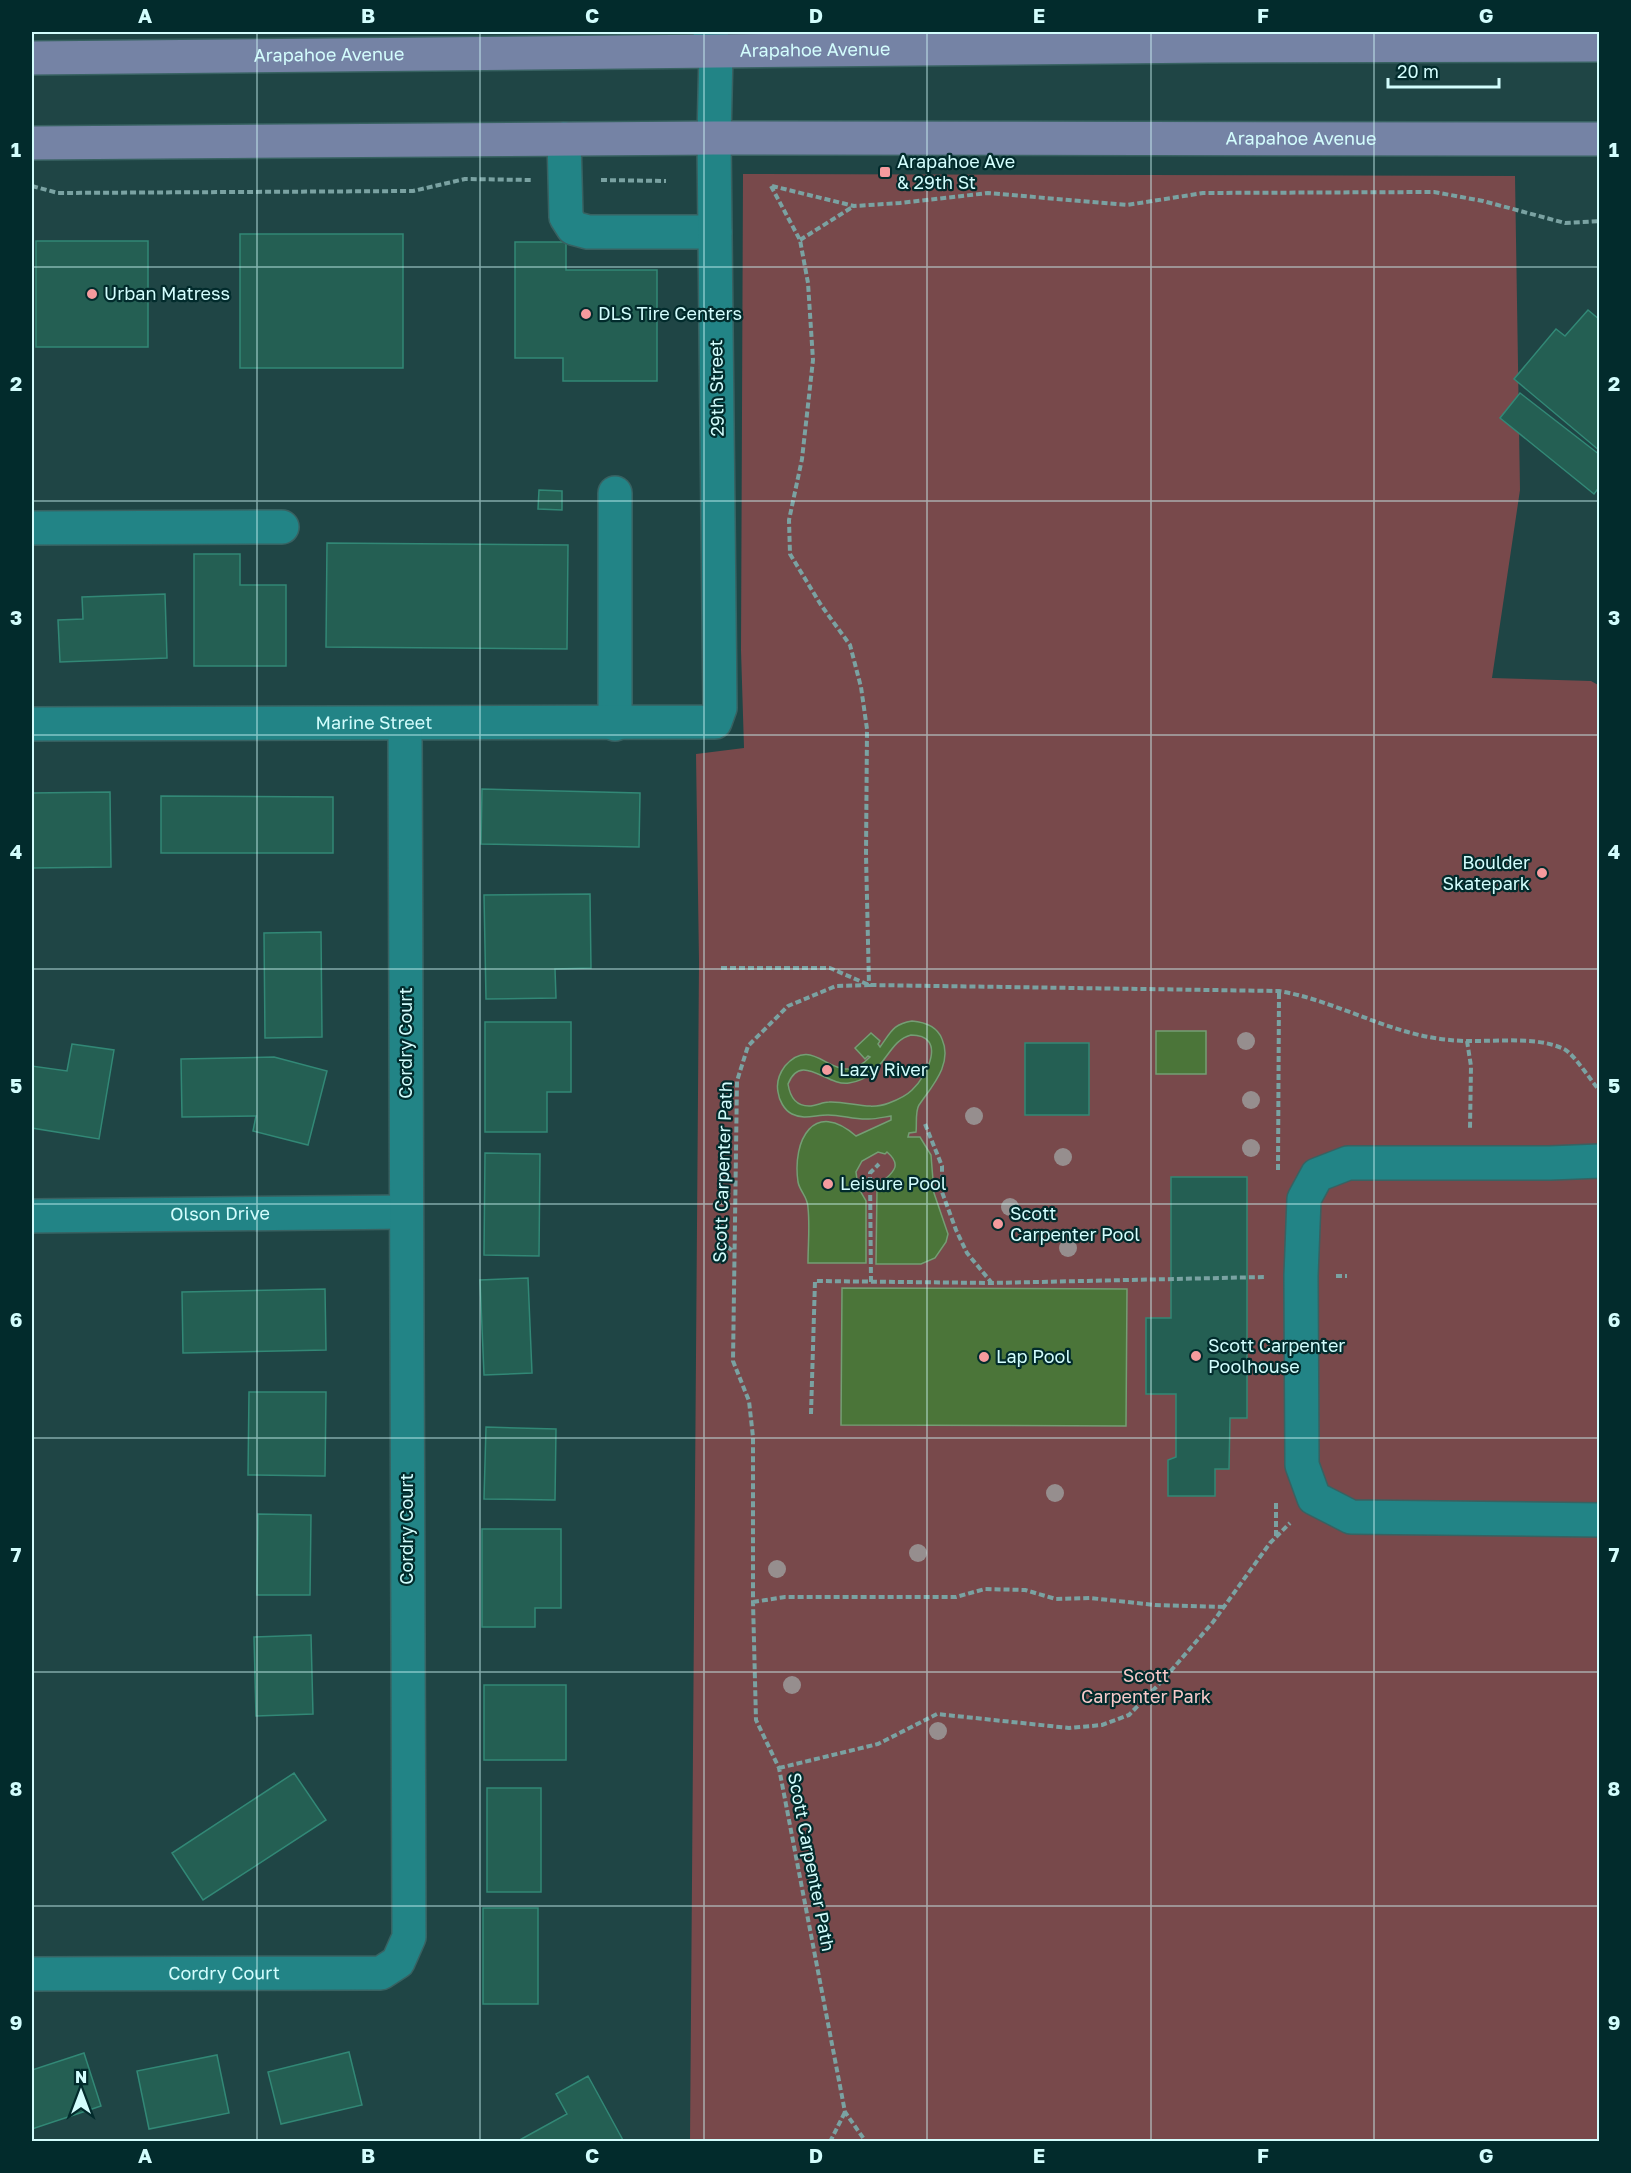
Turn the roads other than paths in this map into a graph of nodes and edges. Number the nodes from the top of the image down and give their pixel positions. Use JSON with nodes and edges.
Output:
{"nodes":[{"id":1,"x":1599,"y":32,"type":"edge"},
{"id":2,"x":716,"y":38,"type":"edge"},
{"id":3,"x":1599,"y":45,"type":"edge"},
{"id":4,"x":1537,"y":46,"type":"junction"},
{"id":5,"x":32,"y":58,"type":"edge"},
{"id":6,"x":714,"y":138,"type":"junction"},
{"id":7,"x":564,"y":139,"type":"junction"},
{"id":8,"x":1543,"y":139,"type":"junction"},
{"id":9,"x":1599,"y":139,"type":"edge"},
{"id":10,"x":32,"y":143,"type":"edge"},
{"id":11,"x":1599,"y":161,"type":"edge"},
{"id":12,"x":715,"y":232,"type":"junction"},
{"id":13,"x":615,"y":493,"type":"dead end"},
{"id":14,"x":282,"y":527,"type":"dead end"},
{"id":15,"x":32,"y":528,"type":"edge"},
{"id":16,"x":715,"y":722,"type":"joint"},
{"id":17,"x":32,"y":724,"type":"edge"},
{"id":18,"x":405,"y":724,"type":"junction"},
{"id":19,"x":615,"y":724,"type":"junction"},
{"id":20,"x":1599,"y":1161,"type":"edge"},
{"id":21,"x":406,"y":1212,"type":"junction"},
{"id":22,"x":32,"y":1216,"type":"edge"},
{"id":23,"x":1599,"y":1520,"type":"edge"},
{"id":24,"x":32,"y":1974,"type":"edge"}],
"edges":[{"from":1,"to":4,"type":"main road"},
{"from":2,"to":4,"type":"main road","name":"Arapahoe Avenue"},
{"from":2,"to":5,"type":"main road","name":"Arapahoe Avenue"},
{"from":2,"to":6,"type":"street","name":"29th Street"},
{"from":3,"to":4,"type":"main road","name":"Arapahoe Avenue"},
{"from":6,"to":7,"type":"main road","name":"Arapahoe Avenue"},
{"from":6,"to":8,"type":"main road","name":"Arapahoe Avenue"},
{"from":6,"to":12,"type":"street","name":"29th Street"},
{"from":7,"to":10,"type":"main road","name":"Arapahoe Avenue"},
{"from":7,"to":12,"type":"street"},
{"from":8,"to":9,"type":"main road","name":"Arapahoe Avenue"},
{"from":8,"to":11,"type":"main road"},
{"from":12,"to":16,"type":"street","name":"29th Street"},
{"from":13,"to":19,"type":"street"},
{"from":14,"to":15,"type":"street"},
{"from":16,"to":19,"type":"street","name":"Marine Street"},
{"from":17,"to":18,"type":"street","name":"Marine Street"},
{"from":18,"to":19,"type":"street","name":"Marine Street"},
{"from":18,"to":21,"type":"street","name":"Cordry Court"},
{"from":20,"to":23,"type":"street"},
{"from":21,"to":22,"type":"street","name":"Olson Drive"},
{"from":21,"to":24,"type":"street","name":"Cordry Court"}]}
